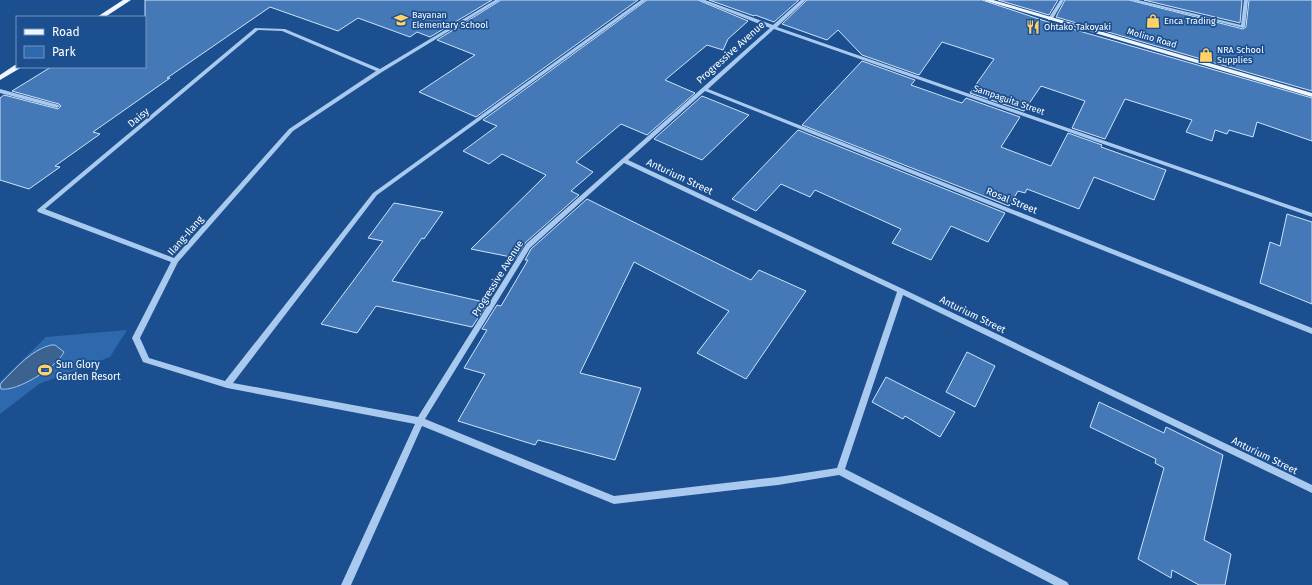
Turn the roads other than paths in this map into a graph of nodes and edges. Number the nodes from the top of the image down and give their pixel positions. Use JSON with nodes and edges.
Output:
{"nodes":[{"id":1,"x":128,"y":0,"type":"edge"},
{"id":2,"x":498,"y":0,"type":"edge"},
{"id":3,"x":644,"y":0,"type":"edge"},
{"id":4,"x":701,"y":0,"type":"edge"},
{"id":5,"x":804,"y":0,"type":"edge"},
{"id":6,"x":986,"y":0,"type":"edge"},
{"id":7,"x":1062,"y":0,"type":"edge"},
{"id":8,"x":1132,"y":0,"type":"edge"},
{"id":9,"x":1246,"y":0,"type":"edge"},
{"id":10,"x":102,"y":16,"type":"edge"},
{"id":11,"x":1050,"y":19,"type":"junction"},
{"id":12,"x":773,"y":27,"type":"junction"},
{"id":13,"x":16,"y":68,"type":"edge"},
{"id":14,"x":380,"y":71,"type":"junction"},
{"id":15,"x":0,"y":78,"type":"edge"},
{"id":16,"x":704,"y":89,"type":"junction"},
{"id":17,"x":0,"y":90,"type":"edge"},
{"id":18,"x":1312,"y":95,"type":"edge"},
{"id":19,"x":57,"y":106,"type":"dead end"},
{"id":20,"x":624,"y":161,"type":"junction"},
{"id":21,"x":1312,"y":215,"type":"edge"},
{"id":22,"x":175,"y":261,"type":"junction"},
{"id":23,"x":901,"y":291,"type":"junction"},
{"id":24,"x":1312,"y":330,"type":"edge"},
{"id":25,"x":228,"y":385,"type":"junction"},
{"id":26,"x":420,"y":421,"type":"junction"},
{"id":27,"x":840,"y":471,"type":"junction"},
{"id":28,"x":1312,"y":489,"type":"edge"},
{"id":29,"x":346,"y":585,"type":"edge"},
{"id":30,"x":1064,"y":585,"type":"edge"}],
"edges":[{"from":1,"to":10,"type":"main road"},
{"from":2,"to":14,"type":"street","name":"Ilang-Ilang"},
{"from":3,"to":25,"type":"street"},
{"from":4,"to":12,"type":"street","name":"Sampaguita Street"},
{"from":5,"to":12,"type":"street","name":"Progressive Avenue"},
{"from":6,"to":11,"type":"main road","name":"Molino Road"},
{"from":7,"to":11,"type":"street"},
{"from":8,"to":9,"type":"street"},
{"from":11,"to":18,"type":"main road","name":"Molino Road"},
{"from":12,"to":16,"type":"street","name":"Progressive Avenue"},
{"from":12,"to":21,"type":"street","name":"Sampaguita Street"},
{"from":13,"to":15,"type":"main road"},
{"from":14,"to":22,"type":"street","name":"Ilang-Ilang"},
{"from":14,"to":22,"type":"street","name":"Daisy"},
{"from":16,"to":20,"type":"street","name":"Progressive Avenue"},
{"from":16,"to":24,"type":"street","name":"Rosal Street"},
{"from":17,"to":19,"type":"street"},
{"from":20,"to":23,"type":"street","name":"Anturium Street"},
{"from":20,"to":26,"type":"street","name":"Progressive Avenue"},
{"from":22,"to":25,"type":"street","name":"Ilang-Ilang"},
{"from":23,"to":27,"type":"street"},
{"from":23,"to":28,"type":"street","name":"Anturium Street"},
{"from":25,"to":26,"type":"street","name":"Ilang-Ilang"},
{"from":26,"to":27,"type":"street","name":"Ilang-Ilang"},
{"from":26,"to":29,"type":"street","name":"Progressive Avenue"},
{"from":27,"to":30,"type":"street"}]}
